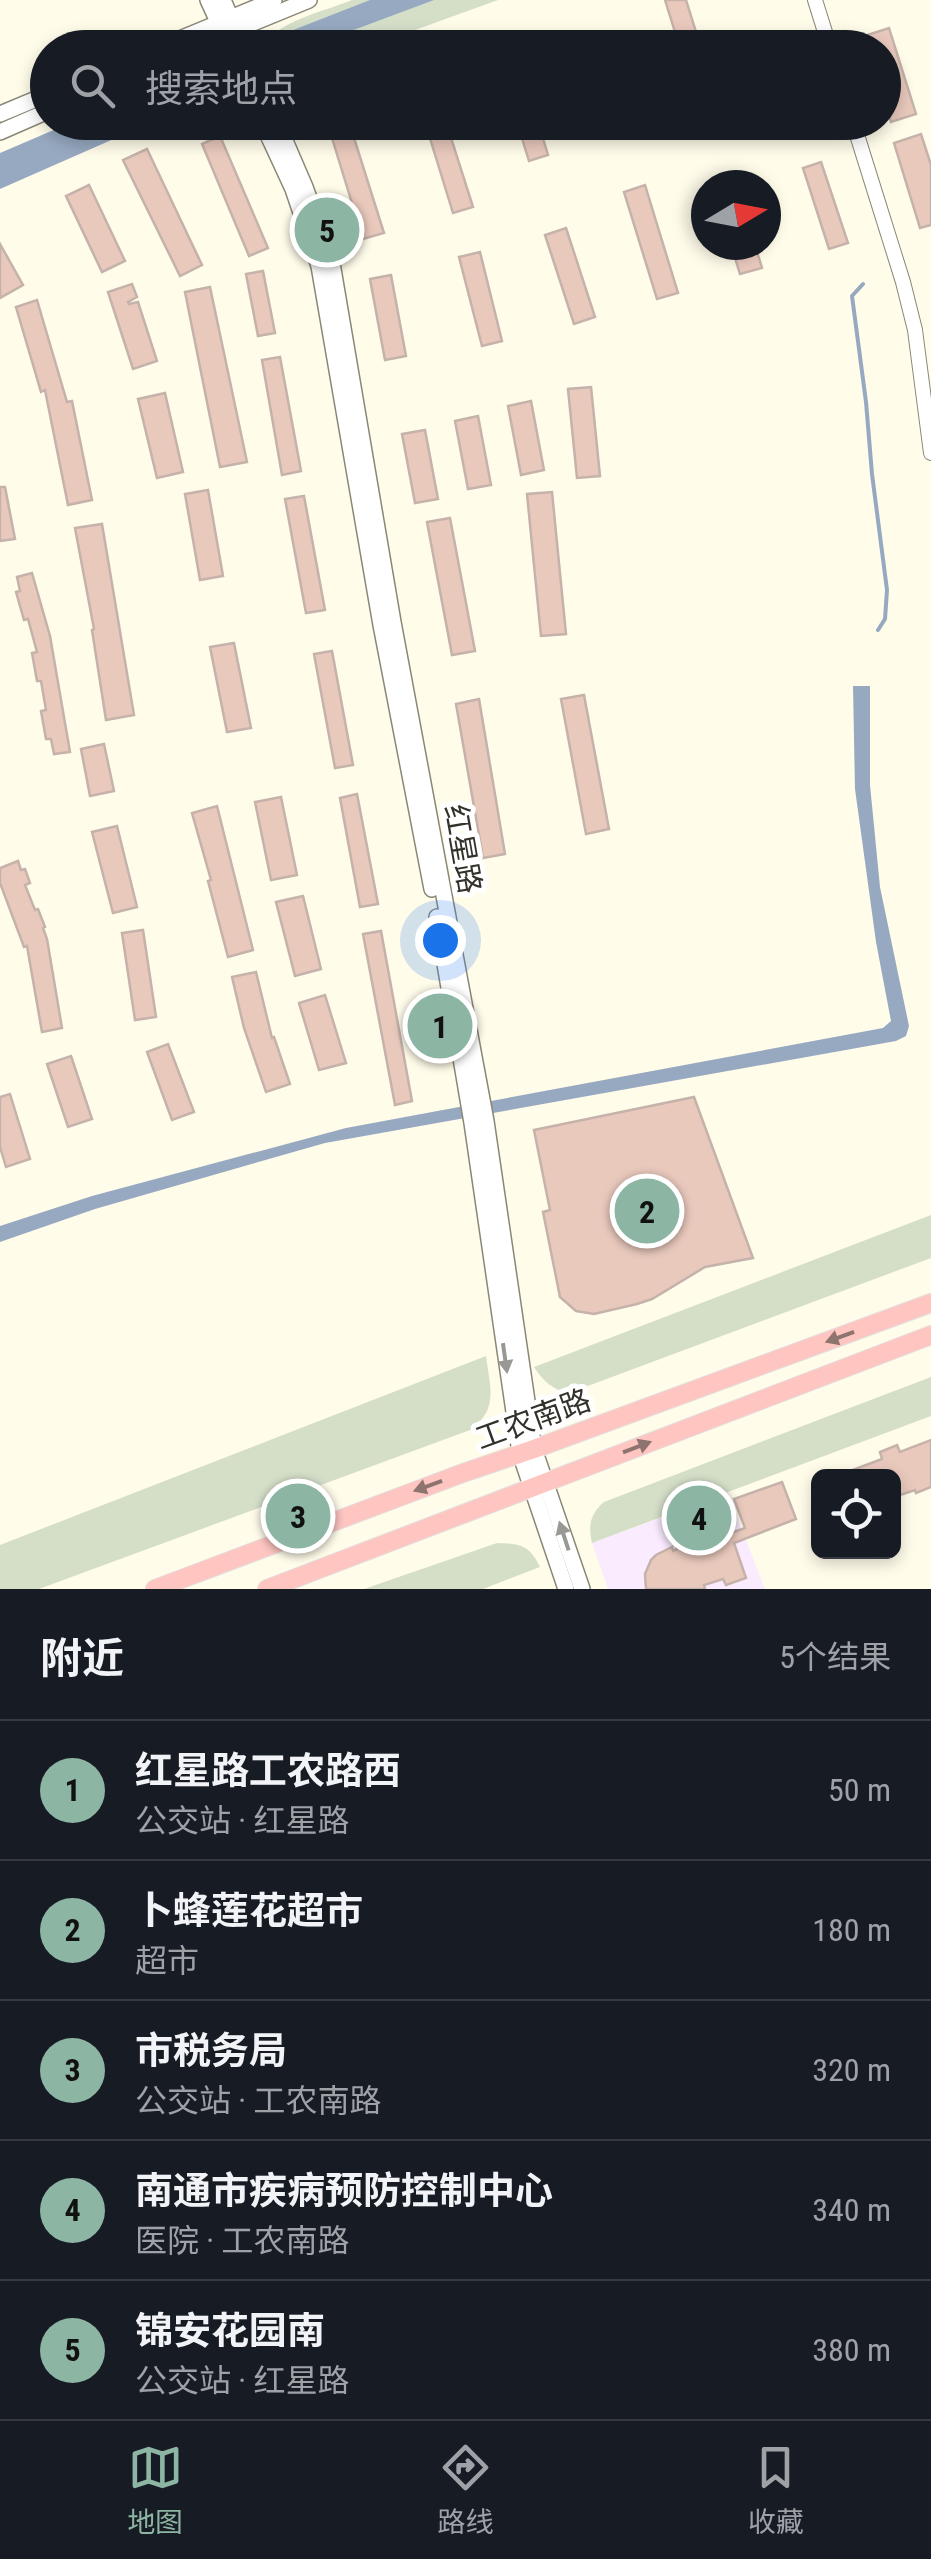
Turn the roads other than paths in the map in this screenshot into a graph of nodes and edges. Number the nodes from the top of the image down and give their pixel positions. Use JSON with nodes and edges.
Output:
{"nodes":[{"id":1,"x":208,"y":0,"type":"edge"},
{"id":2,"x":223,"y":0,"type":"edge"},
{"id":3,"x":274,"y":0,"type":"edge"},
{"id":4,"x":309,"y":0,"type":"edge"},
{"id":5,"x":815,"y":0,"type":"edge"},
{"id":6,"x":228,"y":30,"type":"edge"},
{"id":7,"x":824,"y":30,"type":"edge"},
{"id":8,"x":30,"y":102,"type":"edge"},
{"id":9,"x":0,"y":114,"type":"edge"},
{"id":10,"x":30,"y":119,"type":"edge"},
{"id":11,"x":0,"y":132,"type":"edge"},
{"id":12,"x":270,"y":140,"type":"edge"},
{"id":13,"x":285,"y":140,"type":"edge"},
{"id":14,"x":859,"y":140,"type":"edge"},
{"id":15,"x":931,"y":453,"type":"edge"},
{"id":16,"x":473,"y":1090,"type":"junction"},
{"id":17,"x":931,"y":1304,"type":"edge"},
{"id":18,"x":931,"y":1336,"type":"edge"},
{"id":19,"x":527,"y":1451,"type":"junction"},
{"id":20,"x":539,"y":1486,"type":"junction"},
{"id":21,"x":154,"y":1589,"type":"edge"},
{"id":22,"x":267,"y":1589,"type":"edge"},
{"id":23,"x":566,"y":1589,"type":"edge"},
{"id":24,"x":582,"y":1589,"type":"edge"}],
"edges":[{"from":1,"to":6,"type":"main road"},
{"from":2,"to":6,"type":"main road"},
{"from":3,"to":6,"type":"main road"},
{"from":4,"to":6,"type":"main road"},
{"from":5,"to":7,"type":"street"},
{"from":8,"to":9,"type":"main road"},
{"from":10,"to":11,"type":"main road"},
{"from":12,"to":16,"type":"main road","name":"红星路"},
{"from":13,"to":16,"type":"main road","name":"红星路"},
{"from":14,"to":15,"type":"street"},
{"from":16,"to":19,"type":"main road","name":"红星路"},
{"from":17,"to":19,"type":"main road","name":"工农南路","one_way":true},
{"from":20,"to":18,"type":"main road","name":"工农南路","one_way":true},
{"from":19,"to":20,"type":"main road","name":"红星路"},
{"from":19,"to":21,"type":"main road","name":"工农南路","one_way":true},
{"from":20,"to":22,"type":"main road","name":"工农南路"},
{"from":20,"to":23,"type":"main road","name":"红星路"},
{"from":24,"to":20,"type":"main road","name":"红星路","one_way":true}]}
